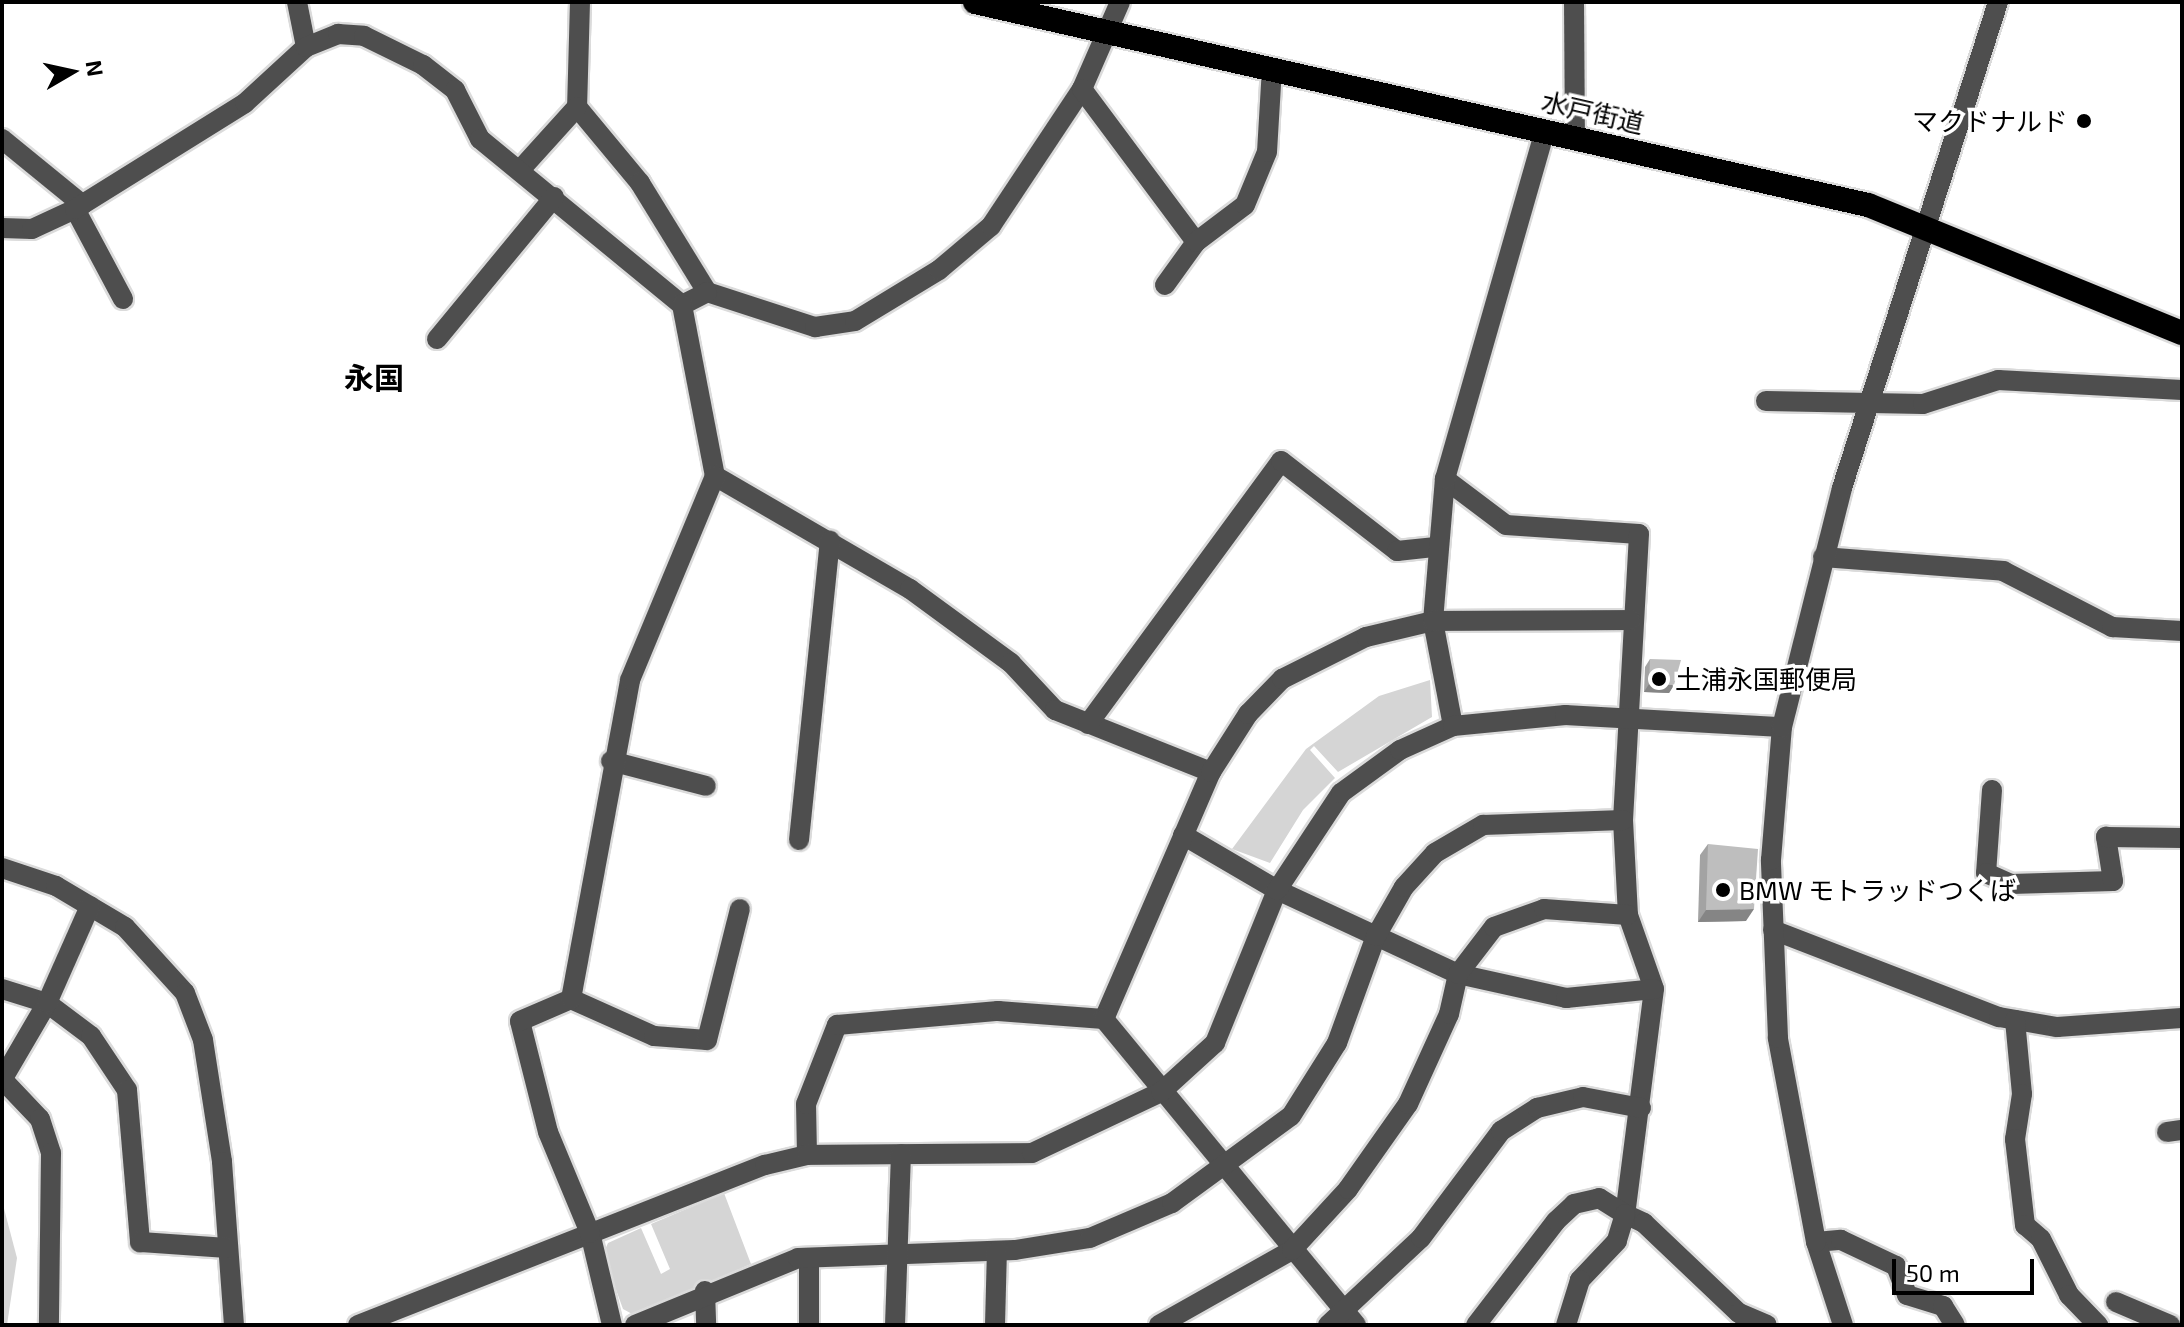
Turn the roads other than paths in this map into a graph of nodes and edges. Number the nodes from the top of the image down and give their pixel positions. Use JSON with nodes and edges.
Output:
{"nodes":[{"id":1,"x":297,"y":2,"type":"edge"},
{"id":2,"x":580,"y":2,"type":"edge"},
{"id":3,"x":975,"y":2,"type":"edge"},
{"id":4,"x":1120,"y":2,"type":"edge"},
{"id":5,"x":1574,"y":2,"type":"edge"},
{"id":6,"x":1998,"y":2,"type":"edge"},
{"id":7,"x":1109,"y":32,"type":"junction"},
{"id":8,"x":306,"y":47,"type":"junction"},
{"id":9,"x":1272,"y":69,"type":"junction"},
{"id":10,"x":1082,"y":89,"type":"junction"},
{"id":11,"x":577,"y":107,"type":"junction"},
{"id":12,"x":1545,"y":130,"type":"junction"},
{"id":13,"x":1575,"y":136,"type":"junction"},
{"id":14,"x":2,"y":139,"type":"edge"},
{"id":15,"x":520,"y":170,"type":"junction"},
{"id":16,"x":554,"y":197,"type":"junction"},
{"id":17,"x":79,"y":207,"type":"junction"},
{"id":18,"x":1928,"y":226,"type":"junction"},
{"id":19,"x":2,"y":228,"type":"edge"},
{"id":20,"x":1196,"y":242,"type":"junction"},
{"id":21,"x":1165,"y":285,"type":"dead end"},
{"id":22,"x":707,"y":292,"type":"junction"},
{"id":23,"x":123,"y":299,"type":"dead end"},
{"id":24,"x":682,"y":305,"type":"junction"},
{"id":25,"x":2182,"y":333,"type":"edge"},
{"id":26,"x":437,"y":339,"type":"dead end"},
{"id":27,"x":2182,"y":390,"type":"edge"},
{"id":28,"x":1766,"y":401,"type":"dead end"},
{"id":29,"x":1869,"y":407,"type":"junction"},
{"id":30,"x":715,"y":476,"type":"junction"},
{"id":31,"x":1445,"y":479,"type":"junction"},
{"id":32,"x":830,"y":541,"type":"junction"},
{"id":33,"x":1436,"y":547,"type":"junction"},
{"id":34,"x":1823,"y":557,"type":"junction"},
{"id":35,"x":1630,"y":620,"type":"junction"},
{"id":36,"x":1433,"y":621,"type":"junction"},
{"id":37,"x":2182,"y":631,"type":"edge"},
{"id":38,"x":1625,"y":717,"type":"junction"},
{"id":39,"x":1088,"y":724,"type":"junction"},
{"id":40,"x":1453,"y":726,"type":"junction"},
{"id":41,"x":1782,"y":727,"type":"junction"},
{"id":42,"x":611,"y":761,"type":"junction"},
{"id":43,"x":1211,"y":772,"type":"junction"},
{"id":44,"x":706,"y":786,"type":"dead end"},
{"id":45,"x":1992,"y":790,"type":"dead end"},
{"id":46,"x":1623,"y":820,"type":"junction"},
{"id":47,"x":1183,"y":835,"type":"junction"},
{"id":48,"x":2182,"y":838,"type":"edge"},
{"id":49,"x":799,"y":840,"type":"dead end"},
{"id":50,"x":2,"y":868,"type":"edge"},
{"id":51,"x":1277,"y":890,"type":"junction"},
{"id":52,"x":90,"y":906,"type":"junction"},
{"id":53,"x":740,"y":909,"type":"dead end"},
{"id":54,"x":1628,"y":915,"type":"junction"},
{"id":55,"x":1773,"y":930,"type":"junction"},
{"id":56,"x":1376,"y":936,"type":"junction"},
{"id":57,"x":1458,"y":974,"type":"junction"},
{"id":58,"x":2,"y":989,"type":"edge"},
{"id":59,"x":1654,"y":989,"type":"junction"},
{"id":60,"x":571,"y":999,"type":"junction"},
{"id":61,"x":47,"y":1003,"type":"junction"},
{"id":62,"x":2182,"y":1018,"type":"edge"},
{"id":63,"x":1104,"y":1019,"type":"junction"},
{"id":64,"x":2015,"y":1020,"type":"junction"},
{"id":65,"x":2,"y":1080,"type":"edge"},
{"id":66,"x":1161,"y":1092,"type":"junction"},
{"id":67,"x":1641,"y":1108,"type":"junction"},
{"id":68,"x":901,"y":1154,"type":"junction"},
{"id":69,"x":807,"y":1155,"type":"junction"},
{"id":70,"x":1223,"y":1167,"type":"junction"},
{"id":71,"x":1625,"y":1214,"type":"junction"},
{"id":72,"x":590,"y":1233,"type":"junction"},
{"id":73,"x":1816,"y":1242,"type":"junction"},
{"id":74,"x":228,"y":1248,"type":"junction"},
{"id":75,"x":1292,"y":1250,"type":"junction"},
{"id":76,"x":997,"y":1251,"type":"junction"},
{"id":77,"x":809,"y":1258,"type":"junction"},
{"id":78,"x":896,"y":1258,"type":"junction"},
{"id":79,"x":705,"y":1291,"type":"junction"},
{"id":80,"x":2116,"y":1302,"type":"dead end"},
{"id":81,"x":1735,"y":1319,"type":"edge"},
{"id":82,"x":1351,"y":1320,"type":"edge"},
{"id":83,"x":49,"y":1325,"type":"edge"},
{"id":84,"x":234,"y":1325,"type":"edge"},
{"id":85,"x":358,"y":1325,"type":"edge"},
{"id":86,"x":612,"y":1325,"type":"edge"},
{"id":87,"x":635,"y":1325,"type":"edge"},
{"id":88,"x":706,"y":1325,"type":"edge"},
{"id":89,"x":809,"y":1325,"type":"edge"},
{"id":90,"x":895,"y":1325,"type":"edge"},
{"id":91,"x":995,"y":1325,"type":"edge"},
{"id":92,"x":1159,"y":1325,"type":"edge"},
{"id":93,"x":1328,"y":1325,"type":"edge"},
{"id":94,"x":1476,"y":1325,"type":"edge"},
{"id":95,"x":1566,"y":1325,"type":"edge"},
{"id":96,"x":1767,"y":1325,"type":"edge"},
{"id":97,"x":1843,"y":1325,"type":"edge"},
{"id":98,"x":1955,"y":1325,"type":"edge"},
{"id":99,"x":2098,"y":1325,"type":"edge"},
{"id":100,"x":2170,"y":1325,"type":"edge"}],
"edges":[{"from":1,"to":8,"type":"street"},
{"from":2,"to":11,"type":"street"},
{"from":3,"to":7,"type":"highway","name":"水戸街道"},
{"from":4,"to":7,"type":"street"},
{"from":5,"to":13,"type":"street"},
{"from":6,"to":18,"type":"street"},
{"from":7,"to":9,"type":"highway","name":"水戸街道"},
{"from":7,"to":10,"type":"street"},
{"from":8,"to":15,"type":"street"},
{"from":8,"to":17,"type":"street"},
{"from":9,"to":12,"type":"highway","name":"水戸街道"},
{"from":9,"to":20,"type":"street"},
{"from":10,"to":20,"type":"street"},
{"from":10,"to":22,"type":"street"},
{"from":11,"to":15,"type":"street"},
{"from":11,"to":22,"type":"street"},
{"from":12,"to":13,"type":"highway","name":"水戸街道"},
{"from":12,"to":31,"type":"street"},
{"from":13,"to":18,"type":"highway","name":"水戸街道"},
{"from":14,"to":17,"type":"street"},
{"from":15,"to":16,"type":"street"},
{"from":16,"to":24,"type":"street"},
{"from":16,"to":26,"type":"street"},
{"from":17,"to":19,"type":"street"},
{"from":17,"to":23,"type":"street"},
{"from":18,"to":25,"type":"highway","name":"水戸街道"},
{"from":18,"to":29,"type":"street"},
{"from":20,"to":21,"type":"street"},
{"from":22,"to":24,"type":"street"},
{"from":24,"to":30,"type":"street"},
{"from":27,"to":29,"type":"street"},
{"from":28,"to":29,"type":"street"},
{"from":29,"to":34,"type":"street"},
{"from":30,"to":32,"type":"street"},
{"from":30,"to":42,"type":"street"},
{"from":31,"to":33,"type":"street"},
{"from":31,"to":35,"type":"street"},
{"from":32,"to":39,"type":"street"},
{"from":32,"to":49,"type":"street"},
{"from":33,"to":36,"type":"street"},
{"from":33,"to":39,"type":"street"},
{"from":34,"to":37,"type":"street"},
{"from":34,"to":41,"type":"street"},
{"from":35,"to":36,"type":"street"},
{"from":35,"to":38,"type":"street"},
{"from":36,"to":40,"type":"street"},
{"from":36,"to":43,"type":"street"},
{"from":38,"to":40,"type":"street"},
{"from":38,"to":41,"type":"street"},
{"from":38,"to":46,"type":"street"},
{"from":39,"to":43,"type":"street"},
{"from":40,"to":51,"type":"street"},
{"from":41,"to":55,"type":"street"},
{"from":42,"to":44,"type":"street"},
{"from":42,"to":60,"type":"street"},
{"from":43,"to":47,"type":"street"},
{"from":45,"to":48,"type":"street"},
{"from":46,"to":54,"type":"street"},
{"from":46,"to":56,"type":"street"},
{"from":47,"to":51,"type":"street"},
{"from":47,"to":63,"type":"street"},
{"from":50,"to":52,"type":"street"},
{"from":51,"to":56,"type":"street"},
{"from":51,"to":66,"type":"street"},
{"from":52,"to":61,"type":"street"},
{"from":52,"to":74,"type":"street"},
{"from":53,"to":60,"type":"street"},
{"from":54,"to":57,"type":"street"},
{"from":54,"to":59,"type":"street"},
{"from":55,"to":64,"type":"street"},
{"from":55,"to":73,"type":"street"},
{"from":56,"to":57,"type":"street"},
{"from":56,"to":70,"type":"street"},
{"from":57,"to":59,"type":"street"},
{"from":57,"to":75,"type":"street"},
{"from":58,"to":61,"type":"street"},
{"from":59,"to":67,"type":"street"},
{"from":60,"to":72,"type":"street"},
{"from":61,"to":65,"type":"street"},
{"from":61,"to":74,"type":"street"},
{"from":62,"to":64,"type":"street"},
{"from":63,"to":66,"type":"street"},
{"from":63,"to":69,"type":"street"},
{"from":64,"to":99,"type":"street"},
{"from":65,"to":83,"type":"street"},
{"from":66,"to":68,"type":"street"},
{"from":66,"to":70,"type":"street"},
{"from":67,"to":71,"type":"street"},
{"from":67,"to":82,"type":"street"},
{"from":68,"to":69,"type":"street"},
{"from":68,"to":78,"type":"street"},
{"from":69,"to":72,"type":"street"},
{"from":70,"to":75,"type":"street"},
{"from":70,"to":76,"type":"street"},
{"from":71,"to":81,"type":"street"},
{"from":71,"to":94,"type":"street"},
{"from":71,"to":95,"type":"street"},
{"from":72,"to":85,"type":"street"},
{"from":72,"to":86,"type":"street"},
{"from":73,"to":97,"type":"street"},
{"from":73,"to":98,"type":"street"},
{"from":74,"to":84,"type":"street"},
{"from":75,"to":82,"type":"street"},
{"from":75,"to":92,"type":"street"},
{"from":76,"to":78,"type":"street"},
{"from":76,"to":91,"type":"street"},
{"from":77,"to":78,"type":"street"},
{"from":77,"to":79,"type":"street"},
{"from":77,"to":89,"type":"street"},
{"from":78,"to":90,"type":"street"},
{"from":79,"to":87,"type":"street"},
{"from":79,"to":88,"type":"street"},
{"from":80,"to":100,"type":"street"},
{"from":81,"to":96,"type":"street"},
{"from":82,"to":93,"type":"street"}]}
